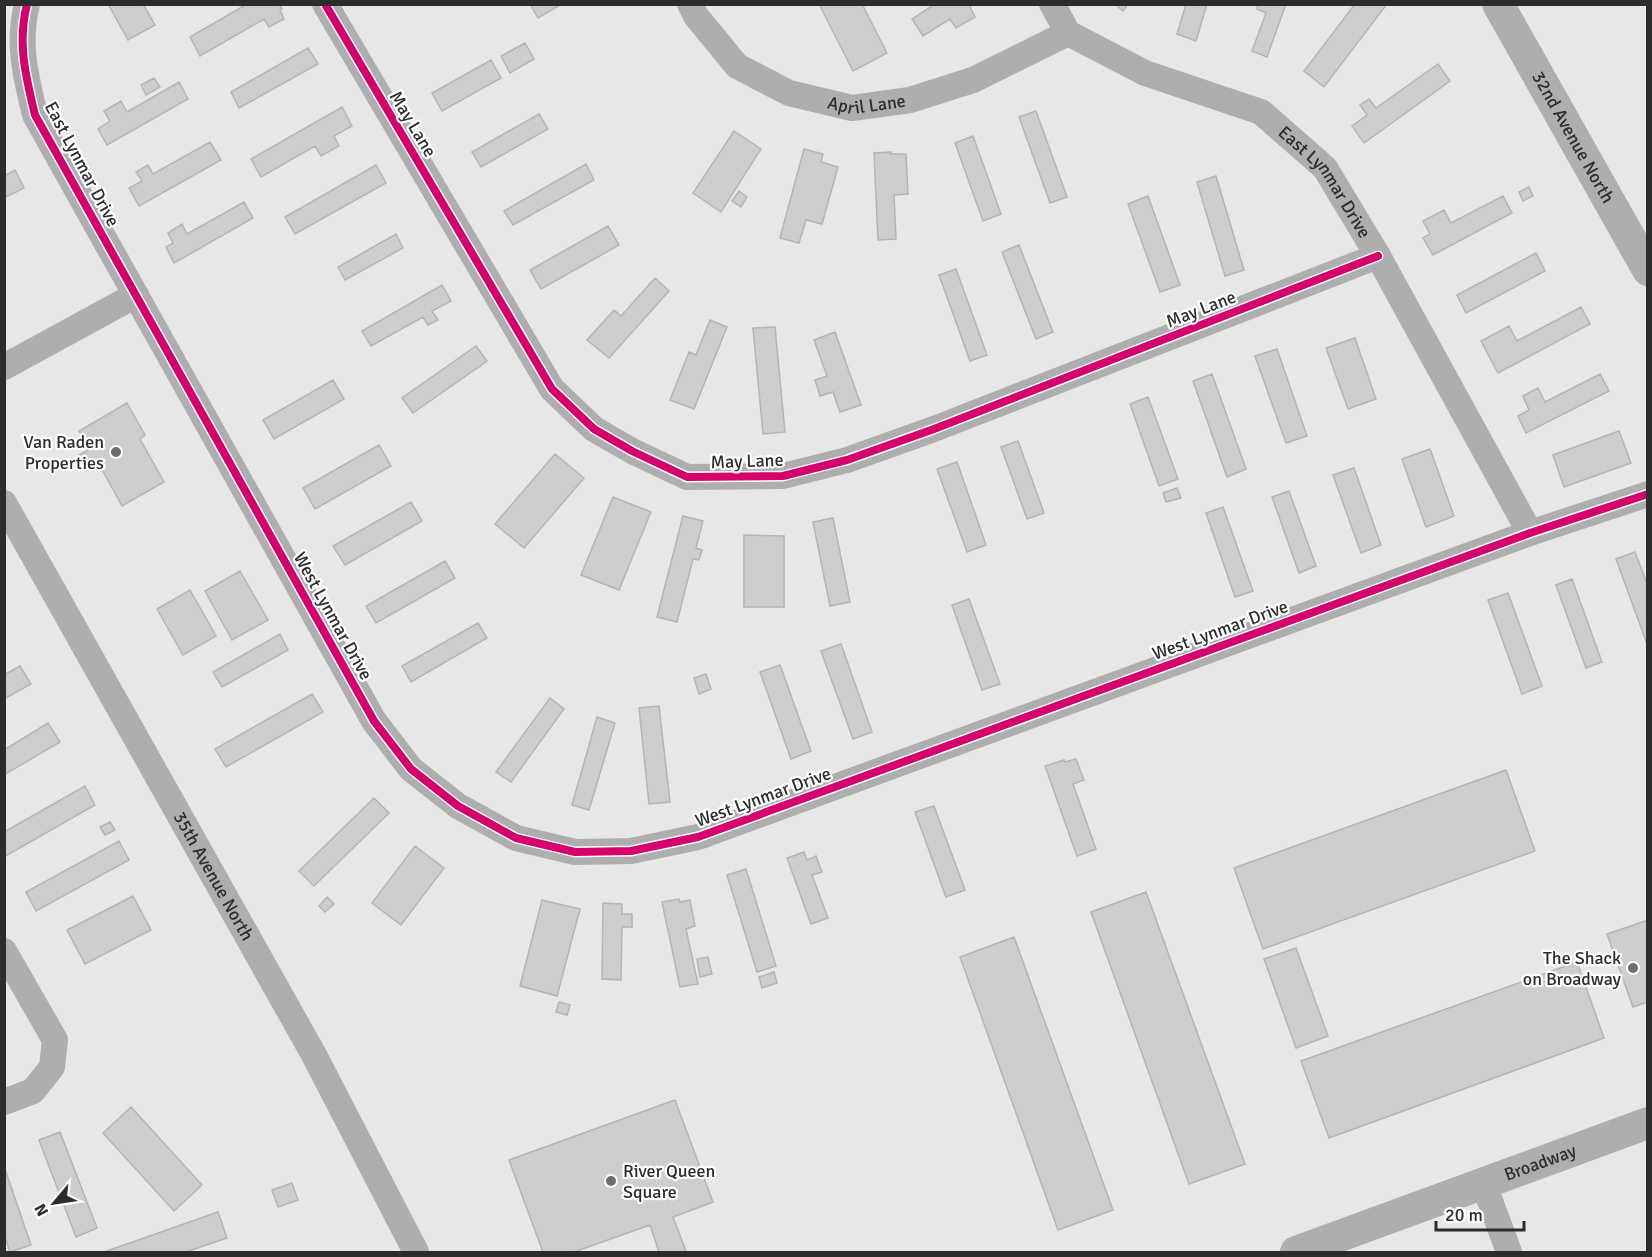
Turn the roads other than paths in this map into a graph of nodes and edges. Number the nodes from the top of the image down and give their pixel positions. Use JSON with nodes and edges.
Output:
{"nodes":[{"id":1,"x":27,"y":4,"type":"edge"},
{"id":2,"x":325,"y":4,"type":"edge"},
{"id":3,"x":690,"y":4,"type":"edge"},
{"id":4,"x":1052,"y":4,"type":"edge"},
{"id":5,"x":1498,"y":4,"type":"edge"},
{"id":6,"x":1068,"y":33,"type":"junction"},
{"id":7,"x":1378,"y":256,"type":"junction"},
{"id":8,"x":1647,"y":270,"type":"edge"},
{"id":9,"x":136,"y":295,"type":"junction"},
{"id":10,"x":4,"y":367,"type":"edge"},
{"id":11,"x":1647,"y":494,"type":"edge"},
{"id":12,"x":4,"y":502,"type":"edge"},
{"id":13,"x":1530,"y":533,"type":"junction"},
{"id":14,"x":4,"y":951,"type":"edge"},
{"id":15,"x":4,"y":1102,"type":"edge"},
{"id":16,"x":1647,"y":1124,"type":"edge"},
{"id":17,"x":1483,"y":1182,"type":"junction"},
{"id":18,"x":416,"y":1252,"type":"edge"},
{"id":19,"x":1296,"y":1252,"type":"edge"},
{"id":20,"x":1509,"y":1252,"type":"edge"}],
"edges":[{"from":1,"to":9,"type":"street","name":"East Lynmar Drive"},
{"from":2,"to":7,"type":"street","name":"May Lane"},
{"from":3,"to":6,"type":"street","name":"April Lane"},
{"from":4,"to":6,"type":"street"},
{"from":5,"to":8,"type":"street","name":"32nd Avenue North"},
{"from":6,"to":7,"type":"street","name":"East Lynmar Drive"},
{"from":7,"to":13,"type":"street","name":"East Lynmar Drive"},
{"from":9,"to":10,"type":"street"},
{"from":9,"to":13,"type":"street","name":"West Lynmar Drive"},
{"from":11,"to":13,"type":"street","name":"West Lynmar Drive"},
{"from":12,"to":18,"type":"street","name":"35th Avenue North"},
{"from":14,"to":15,"type":"street"},
{"from":16,"to":17,"type":"street","name":"Broadway"},
{"from":17,"to":19,"type":"street","name":"Broadway"},
{"from":17,"to":20,"type":"street"}]}
